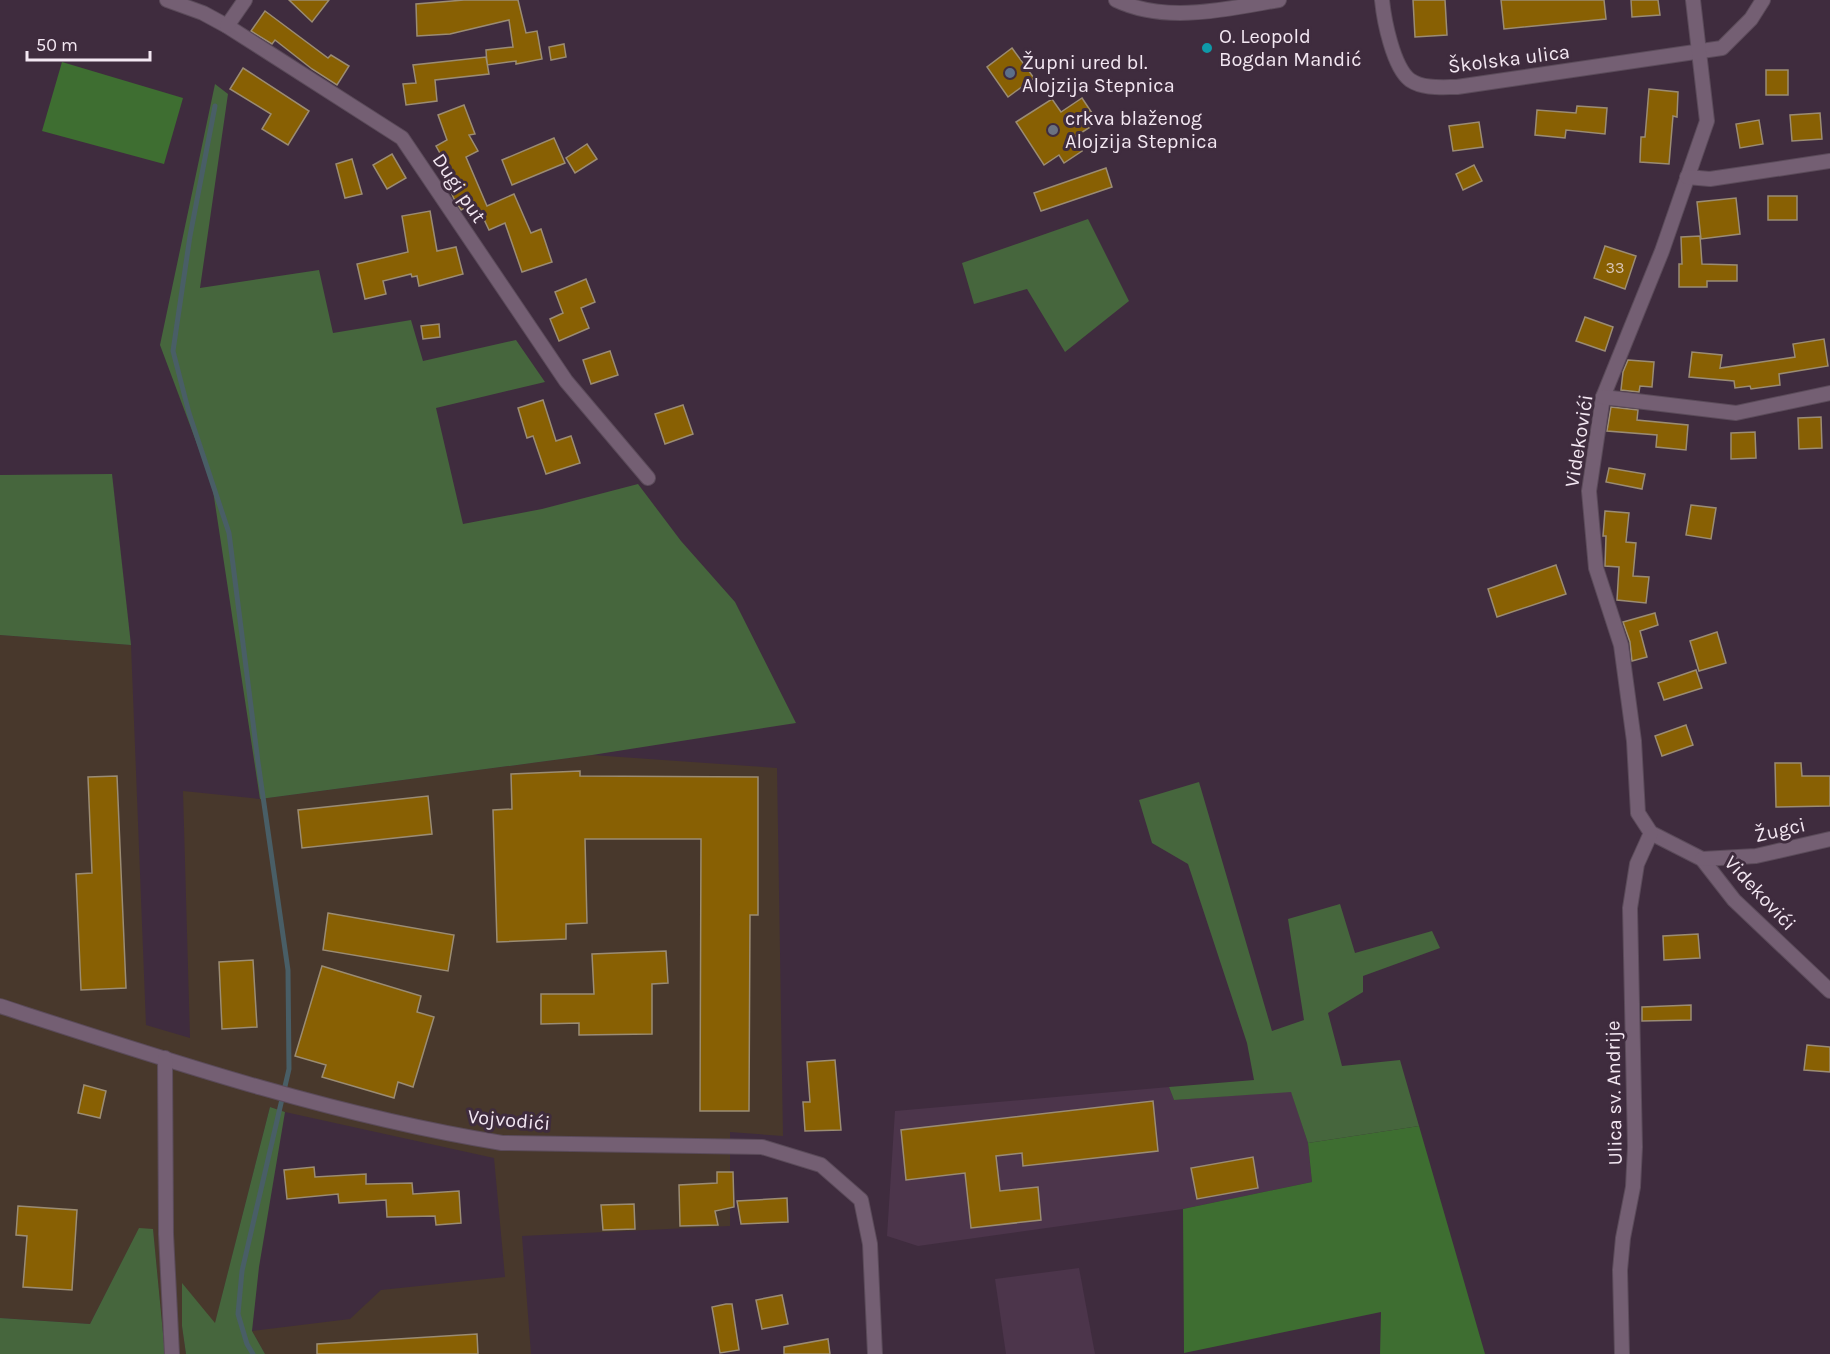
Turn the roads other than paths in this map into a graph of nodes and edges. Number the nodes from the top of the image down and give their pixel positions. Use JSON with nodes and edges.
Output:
{"nodes":[{"id":1,"x":167,"y":0,"type":"edge"},
{"id":2,"x":245,"y":0,"type":"edge"},
{"id":3,"x":1116,"y":0,"type":"edge"},
{"id":4,"x":1278,"y":0,"type":"edge"},
{"id":5,"x":1382,"y":0,"type":"edge"},
{"id":6,"x":1693,"y":0,"type":"edge"},
{"id":7,"x":1763,"y":0,"type":"edge"},
{"id":8,"x":227,"y":26,"type":"junction"},
{"id":9,"x":1700,"y":52,"type":"junction"},
{"id":10,"x":1830,"y":161,"type":"edge"},
{"id":11,"x":1687,"y":177,"type":"junction"},
{"id":12,"x":1830,"y":393,"type":"edge"},
{"id":13,"x":1603,"y":397,"type":"junction"},
{"id":14,"x":648,"y":478,"type":"dead end"},
{"id":15,"x":1651,"y":833,"type":"junction"},
{"id":16,"x":1830,"y":839,"type":"edge"},
{"id":17,"x":1702,"y":859,"type":"junction"},
{"id":18,"x":1830,"y":991,"type":"edge"},
{"id":19,"x":0,"y":1006,"type":"edge"},
{"id":20,"x":165,"y":1058,"type":"junction"},
{"id":21,"x":172,"y":1354,"type":"edge"},
{"id":22,"x":875,"y":1354,"type":"edge"},
{"id":23,"x":1623,"y":1354,"type":"edge"}],
"edges":[{"from":1,"to":8,"type":"street","name":"Dugi put"},
{"from":2,"to":8,"type":"street"},
{"from":3,"to":4,"type":"street"},
{"from":5,"to":9,"type":"street","name":"Školska ulica"},
{"from":6,"to":9,"type":"street","name":"Videkovići"},
{"from":7,"to":9,"type":"street"},
{"from":8,"to":14,"type":"street","name":"Dugi put"},
{"from":9,"to":11,"type":"street","name":"Videkovići"},
{"from":10,"to":11,"type":"street"},
{"from":11,"to":13,"type":"street","name":"Videkovići"},
{"from":12,"to":13,"type":"street"},
{"from":13,"to":15,"type":"street","name":"Videkovići"},
{"from":15,"to":17,"type":"street","name":"Videkovići"},
{"from":15,"to":23,"type":"street","name":"Ulica sv. Andrije"},
{"from":16,"to":17,"type":"street","name":"Žugci"},
{"from":17,"to":18,"type":"street","name":"Videkovići"},
{"from":19,"to":20,"type":"street","name":"Vojvodići"},
{"from":20,"to":21,"type":"street"},
{"from":20,"to":22,"type":"street","name":"Vojvodići"}]}
